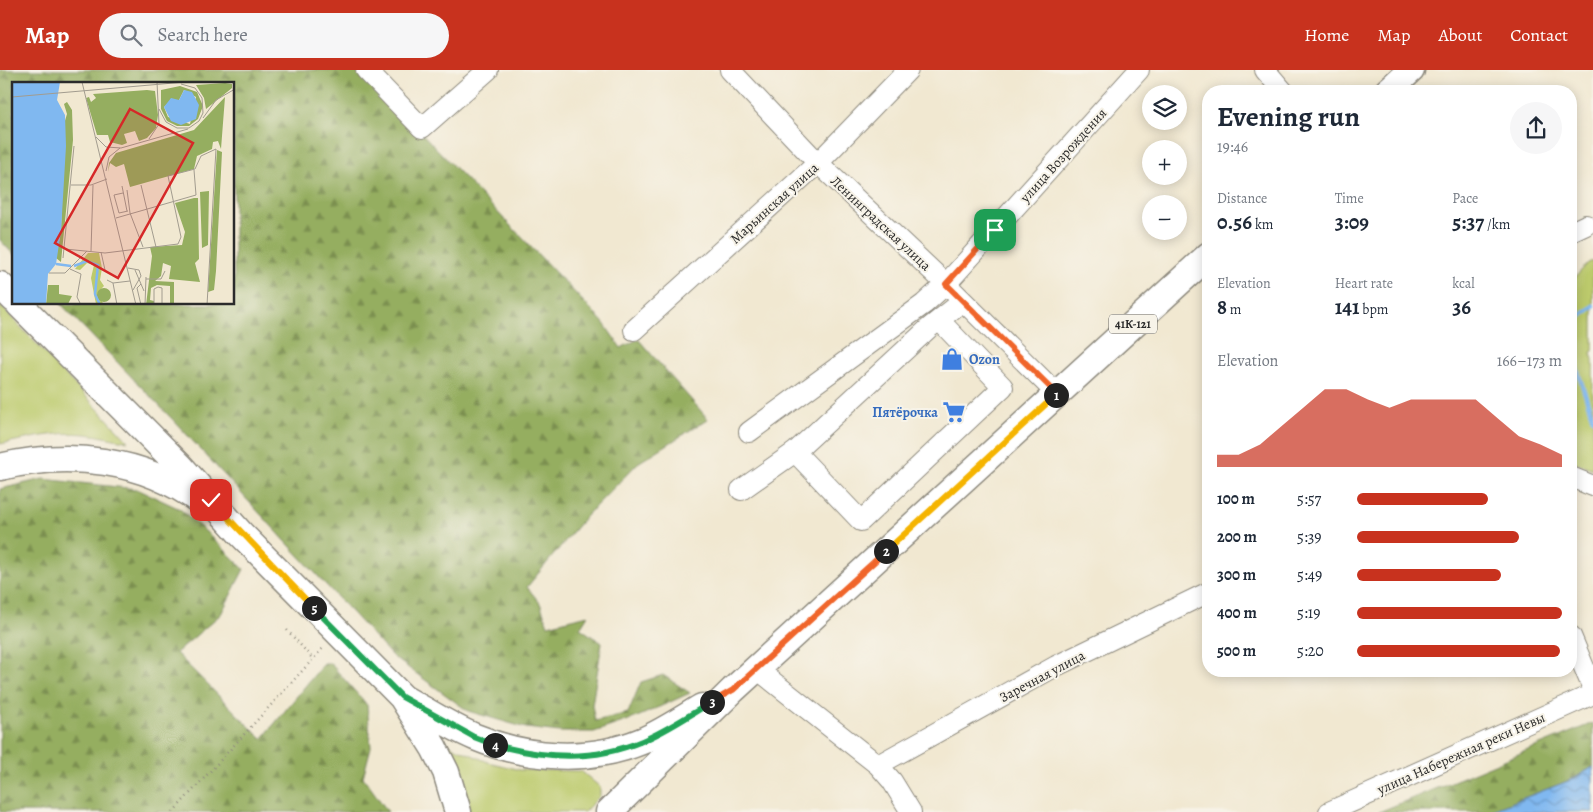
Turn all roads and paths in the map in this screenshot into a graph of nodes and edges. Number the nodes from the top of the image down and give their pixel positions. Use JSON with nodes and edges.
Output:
{"nodes":[{"id":1,"x":366,"y":70,"type":"edge"},
{"id":2,"x":488,"y":70,"type":"edge"},
{"id":3,"x":730,"y":70,"type":"edge"},
{"id":4,"x":908,"y":70,"type":"edge"},
{"id":5,"x":1139,"y":70,"type":"edge"},
{"id":6,"x":1265,"y":70,"type":"edge"},
{"id":7,"x":1278,"y":85,"type":"edge"},
{"id":8,"x":818,"y":163,"type":"junction"},
{"id":9,"x":1202,"y":261,"type":"edge"},
{"id":10,"x":946,"y":284,"type":"junction"},
{"id":11,"x":0,"y":285,"type":"edge"},
{"id":12,"x":12,"y":297,"type":"edge"},
{"id":13,"x":964,"y":301,"type":"junction"},
{"id":14,"x":19,"y":305,"type":"edge"},
{"id":15,"x":939,"y":320,"type":"junction"},
{"id":16,"x":634,"y":330,"type":"dead end"},
{"id":17,"x":1057,"y":394,"type":"junction"},
{"id":18,"x":749,"y":432,"type":"dead end"},
{"id":19,"x":795,"y":452,"type":"junction"},
{"id":20,"x":0,"y":467,"type":"edge"},
{"id":21,"x":1577,"y":479,"type":"edge"},
{"id":22,"x":1593,"y":486,"type":"edge"},
{"id":23,"x":741,"y":490,"type":"dead end"},
{"id":24,"x":241,"y":534,"type":"junction"},
{"id":25,"x":1202,"y":595,"type":"edge"},
{"id":26,"x":287,"y":630,"type":"dead end"},
{"id":27,"x":1577,"y":650,"type":"edge"},
{"id":28,"x":757,"y":669,"type":"junction"},
{"id":29,"x":1593,"y":689,"type":"edge"},
{"id":30,"x":733,"y":690,"type":"junction"},
{"id":31,"x":1593,"y":694,"type":"edge"},
{"id":32,"x":402,"y":697,"type":"junction"},
{"id":33,"x":878,"y":765,"type":"junction"},
{"id":34,"x":173,"y":812,"type":"edge"},
{"id":35,"x":458,"y":812,"type":"edge"},
{"id":36,"x":609,"y":812,"type":"edge"},
{"id":37,"x":912,"y":812,"type":"edge"},
{"id":38,"x":1329,"y":812,"type":"edge"}],
"edges":[{"from":1,"to":2,"type":"street"},
{"from":3,"to":8,"type":"street","name":"Ленинградская улица"},
{"from":4,"to":8,"type":"street","name":"Марьинская улица"},
{"from":5,"to":10,"type":"street","name":"улица Возрождения"},
{"from":6,"to":7,"type":"street"},
{"from":8,"to":10,"type":"street","name":"Ленинградская улица"},
{"from":8,"to":16,"type":"street","name":"Марьинская улица"},
{"from":9,"to":17,"type":"main road","number":"41К-121"},
{"from":10,"to":13,"type":"street","name":"Ленинградская улица"},
{"from":10,"to":18,"type":"street","name":"улица Возрождения"},
{"from":11,"to":12,"type":"main road"},
{"from":13,"to":15,"type":"street"},
{"from":13,"to":17,"type":"street","name":"Ленинградская улица"},
{"from":14,"to":24,"type":"main road"},
{"from":15,"to":19,"type":"street"},
{"from":15,"to":19,"type":"street"},
{"from":17,"to":28,"type":"main road","number":"41К-121"},
{"from":19,"to":23,"type":"street"},
{"from":20,"to":24,"type":"main road"},
{"from":21,"to":22,"type":"street"},
{"from":24,"to":32,"type":"main road"},
{"from":25,"to":33,"type":"street","name":"Заречная улица"},
{"from":26,"to":34,"type":"path"},
{"from":27,"to":29,"type":"street"},
{"from":28,"to":30,"type":"main road","number":"41К-121"},
{"from":28,"to":33,"type":"street"},
{"from":30,"to":32,"type":"main road"},
{"from":30,"to":36,"type":"main road"},
{"from":31,"to":38,"type":"street","name":"улица Набережная реки Невы"},
{"from":32,"to":35,"type":"main road"},
{"from":33,"to":37,"type":"street"}]}
